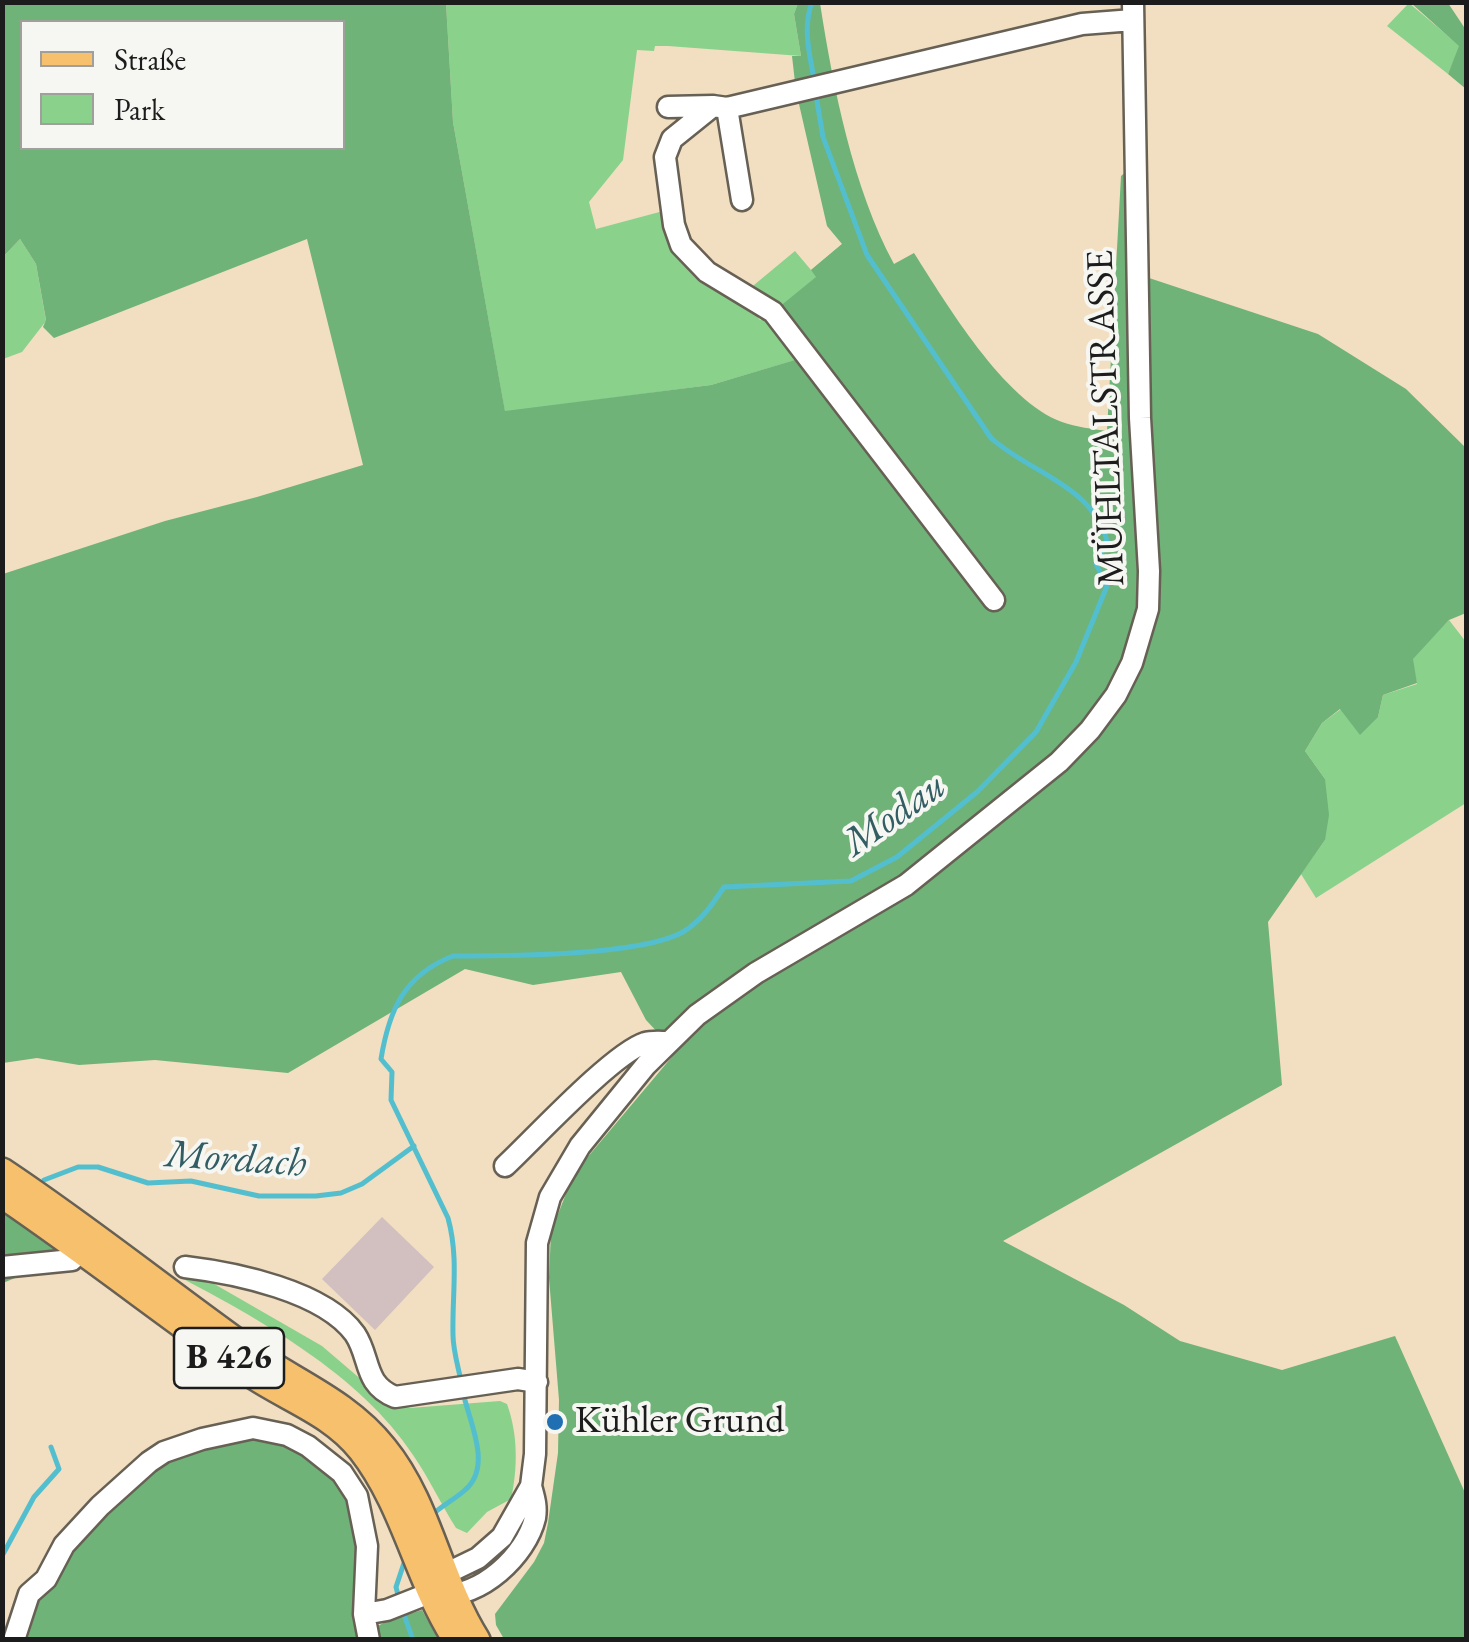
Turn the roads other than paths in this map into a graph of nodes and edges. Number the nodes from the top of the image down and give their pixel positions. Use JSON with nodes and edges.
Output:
{"nodes":[{"id":1,"x":1133,"y":11,"type":"edge"},
{"id":2,"x":668,"y":106,"type":"dead end"},
{"id":3,"x":720,"y":107,"type":"junction"},
{"id":4,"x":742,"y":200,"type":"dead end"},
{"id":5,"x":994,"y":600,"type":"dead end"},
{"id":6,"x":668,"y":1042,"type":"junction"},
{"id":7,"x":506,"y":1166,"type":"dead end"},
{"id":8,"x":2,"y":1171,"type":"edge"},
{"id":9,"x":2,"y":1195,"type":"edge"},
{"id":10,"x":78,"y":1244,"type":"junction"},
{"id":11,"x":2,"y":1267,"type":"edge"},
{"id":12,"x":185,"y":1267,"type":"dead end"},
{"id":13,"x":528,"y":1380,"type":"junction"},
{"id":14,"x":433,"y":1586,"type":"junction"},
{"id":15,"x":364,"y":1614,"type":"junction"},
{"id":16,"x":14,"y":1640,"type":"edge"},
{"id":17,"x":370,"y":1640,"type":"edge"},
{"id":18,"x":456,"y":1640,"type":"edge"},
{"id":19,"x":477,"y":1640,"type":"edge"}],
"edges":[{"from":1,"to":3,"type":"street"},
{"from":1,"to":6,"type":"street","name":"MÜHLTALSTRASSE"},
{"from":2,"to":3,"type":"street"},
{"from":3,"to":4,"type":"street"},
{"from":3,"to":5,"type":"street"},
{"from":6,"to":7,"type":"street"},
{"from":6,"to":13,"type":"street","name":"MÜHLTALSTRASSE"},
{"from":8,"to":10,"type":"main road","number":"B 426"},
{"from":9,"to":10,"type":"main road","number":"B 426"},
{"from":10,"to":11,"type":"street"},
{"from":10,"to":14,"type":"main road","number":"B 426"},
{"from":10,"to":14,"type":"main road","number":"B 426"},
{"from":12,"to":13,"type":"street"},
{"from":13,"to":14,"type":"street","name":"MÜHLTALSTRASSE"},
{"from":14,"to":15,"type":"street","name":"MÜHLTALSTRASSE"},
{"from":14,"to":18,"type":"main road","number":"B 426"},
{"from":14,"to":19,"type":"main road","number":"B 426"},
{"from":15,"to":16,"type":"street"},
{"from":15,"to":17,"type":"street"}]}
